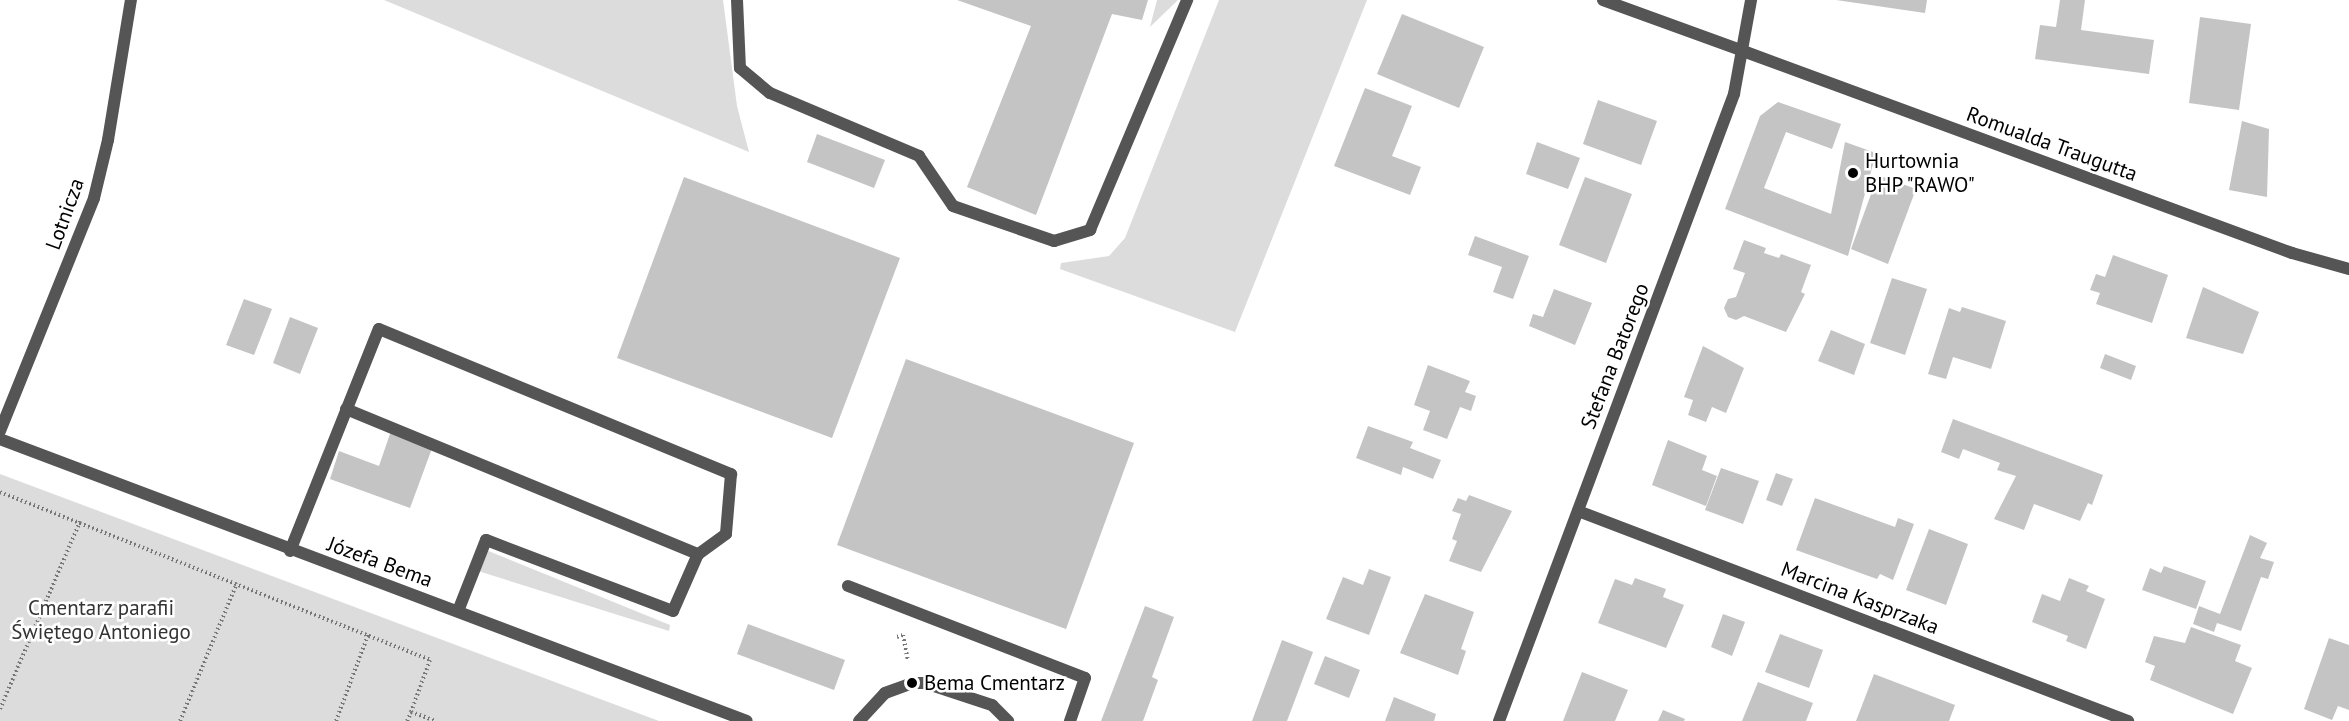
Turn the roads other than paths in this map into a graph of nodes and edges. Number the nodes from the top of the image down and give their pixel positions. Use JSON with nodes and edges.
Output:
{"nodes":[{"id":1,"x":131,"y":0,"type":"edge"},
{"id":2,"x":737,"y":0,"type":"edge"},
{"id":3,"x":1187,"y":0,"type":"edge"},
{"id":4,"x":1603,"y":0,"type":"edge"},
{"id":5,"x":1751,"y":0,"type":"edge"},
{"id":6,"x":1743,"y":51,"type":"junction"},
{"id":7,"x":2349,"y":269,"type":"edge"},
{"id":8,"x":346,"y":408,"type":"junction"},
{"id":9,"x":0,"y":431,"type":"edge"},
{"id":10,"x":0,"y":439,"type":"edge"},
{"id":11,"x":1578,"y":511,"type":"junction"},
{"id":12,"x":290,"y":551,"type":"junction"},
{"id":13,"x":698,"y":554,"type":"junction"},
{"id":14,"x":848,"y":586,"type":"dead end"},
{"id":15,"x":458,"y":611,"type":"junction"},
{"id":16,"x":747,"y":721,"type":"edge"},
{"id":17,"x":859,"y":721,"type":"edge"},
{"id":18,"x":1008,"y":721,"type":"edge"},
{"id":19,"x":1070,"y":721,"type":"edge"},
{"id":20,"x":1499,"y":721,"type":"edge"},
{"id":21,"x":2128,"y":721,"type":"edge"}],
"edges":[{"from":1,"to":9,"type":"street","name":"Lotnicza"},
{"from":2,"to":3,"type":"street"},
{"from":4,"to":6,"type":"street","name":"Romualda Traugutta"},
{"from":5,"to":6,"type":"street","name":"Stefana Batorego"},
{"from":6,"to":7,"type":"street","name":"Romualda Traugutta"},
{"from":6,"to":11,"type":"street","name":"Stefana Batorego"},
{"from":8,"to":12,"type":"street"},
{"from":8,"to":13,"type":"street"},
{"from":8,"to":13,"type":"street"},
{"from":10,"to":12,"type":"street","name":"Józefa Bema"},
{"from":11,"to":20,"type":"street","name":"Stefana Batorego"},
{"from":11,"to":21,"type":"street","name":"Marcina Kasprzaka"},
{"from":12,"to":15,"type":"street","name":"Józefa Bema"},
{"from":13,"to":15,"type":"street"},
{"from":14,"to":19,"type":"street"},
{"from":15,"to":16,"type":"street","name":"Józefa Bema"},
{"from":17,"to":18,"type":"street"}]}
